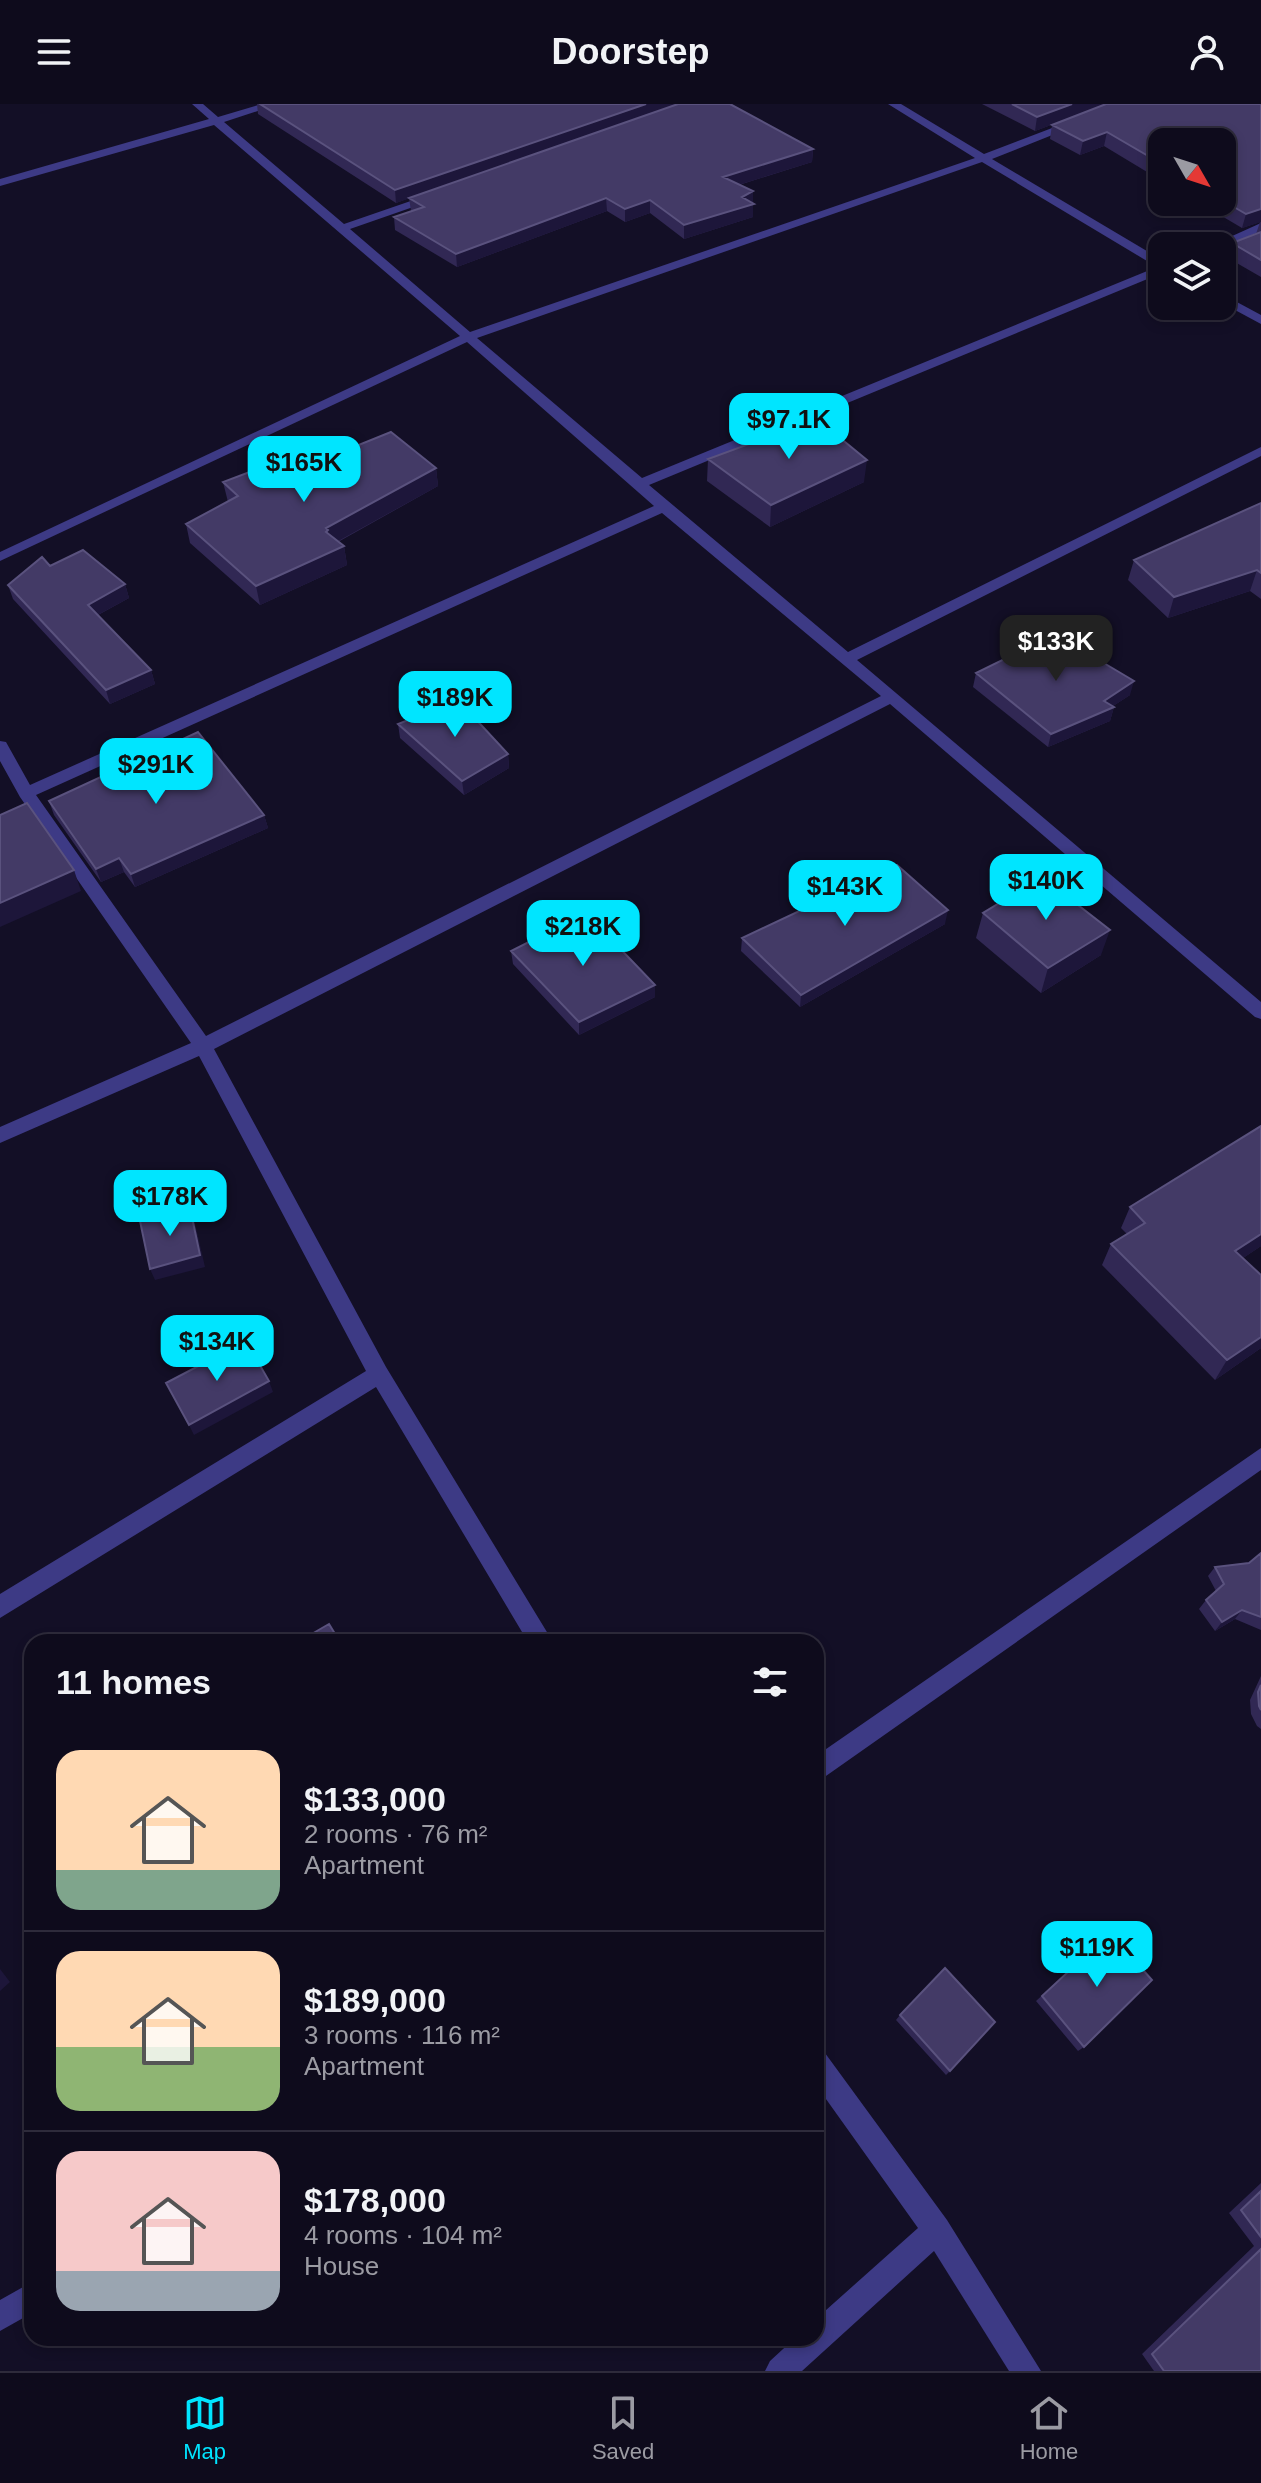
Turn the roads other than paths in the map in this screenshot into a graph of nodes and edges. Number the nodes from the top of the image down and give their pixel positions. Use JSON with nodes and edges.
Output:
{"nodes":[{"id":1,"x":197,"y":104,"type":"edge"},
{"id":2,"x":274,"y":104,"type":"edge"},
{"id":3,"x":893,"y":104,"type":"edge"},
{"id":4,"x":1125,"y":104,"type":"edge"},
{"id":5,"x":218,"y":122,"type":"junction"},
{"id":6,"x":984,"y":158,"type":"junction"},
{"id":7,"x":0,"y":183,"type":"edge"},
{"id":8,"x":446,"y":192,"type":"edge"},
{"id":9,"x":1261,"y":227,"type":"edge"},
{"id":10,"x":340,"y":229,"type":"junction"},
{"id":11,"x":1236,"y":238,"type":"edge"},
{"id":12,"x":1148,"y":258,"type":"edge"},
{"id":13,"x":1148,"y":273,"type":"edge"},
{"id":14,"x":1236,"y":306,"type":"edge"},
{"id":15,"x":1261,"y":320,"type":"edge"},
{"id":16,"x":467,"y":337,"type":"junction"},
{"id":17,"x":1261,"y":451,"type":"edge"},
{"id":18,"x":640,"y":484,"type":"junction"},
{"id":19,"x":663,"y":507,"type":"junction"},
{"id":20,"x":0,"y":557,"type":"edge"},
{"id":21,"x":847,"y":659,"type":"junction"},
{"id":22,"x":890,"y":698,"type":"junction"},
{"id":23,"x":0,"y":746,"type":"edge"},
{"id":24,"x":26,"y":793,"type":"junction"},
{"id":25,"x":1261,"y":1012,"type":"edge"},
{"id":26,"x":203,"y":1046,"type":"junction"},
{"id":27,"x":0,"y":1135,"type":"edge"},
{"id":28,"x":379,"y":1374,"type":"junction"},
{"id":29,"x":1261,"y":1458,"type":"edge"},
{"id":30,"x":0,"y":1607,"type":"edge"},
{"id":31,"x":536,"y":1634,"type":"edge"},
{"id":32,"x":824,"y":1765,"type":"edge"},
{"id":33,"x":824,"y":2073,"type":"edge"},
{"id":34,"x":937,"y":2230,"type":"junction"},
{"id":35,"x":24,"y":2301,"type":"edge"},
{"id":36,"x":0,"y":2317,"type":"edge"},
{"id":37,"x":824,"y":2331,"type":"edge"},
{"id":38,"x":808,"y":2346,"type":"edge"},
{"id":39,"x":780,"y":2371,"type":"edge"},
{"id":40,"x":1026,"y":2371,"type":"edge"}],
"edges":[{"from":1,"to":5,"type":"street"},
{"from":2,"to":5,"type":"street"},
{"from":3,"to":6,"type":"street"},
{"from":4,"to":6,"type":"street"},
{"from":5,"to":7,"type":"street"},
{"from":5,"to":10,"type":"street"},
{"from":6,"to":12,"type":"street"},
{"from":6,"to":16,"type":"street"},
{"from":8,"to":10,"type":"street"},
{"from":9,"to":11,"type":"street"},
{"from":10,"to":16,"type":"street"},
{"from":13,"to":18,"type":"street"},
{"from":14,"to":15,"type":"street"},
{"from":16,"to":18,"type":"street"},
{"from":16,"to":20,"type":"street"},
{"from":17,"to":21,"type":"street"},
{"from":18,"to":19,"type":"street"},
{"from":19,"to":21,"type":"street"},
{"from":19,"to":24,"type":"street"},
{"from":21,"to":22,"type":"street"},
{"from":22,"to":25,"type":"street"},
{"from":22,"to":26,"type":"street"},
{"from":23,"to":24,"type":"street"},
{"from":24,"to":26,"type":"street"},
{"from":26,"to":27,"type":"street"},
{"from":26,"to":28,"type":"street"},
{"from":28,"to":30,"type":"street"},
{"from":28,"to":31,"type":"street"},
{"from":29,"to":32,"type":"street"},
{"from":33,"to":34,"type":"street"},
{"from":34,"to":37,"type":"street"},
{"from":34,"to":40,"type":"street"},
{"from":35,"to":36,"type":"street"},
{"from":38,"to":39,"type":"street"}]}
